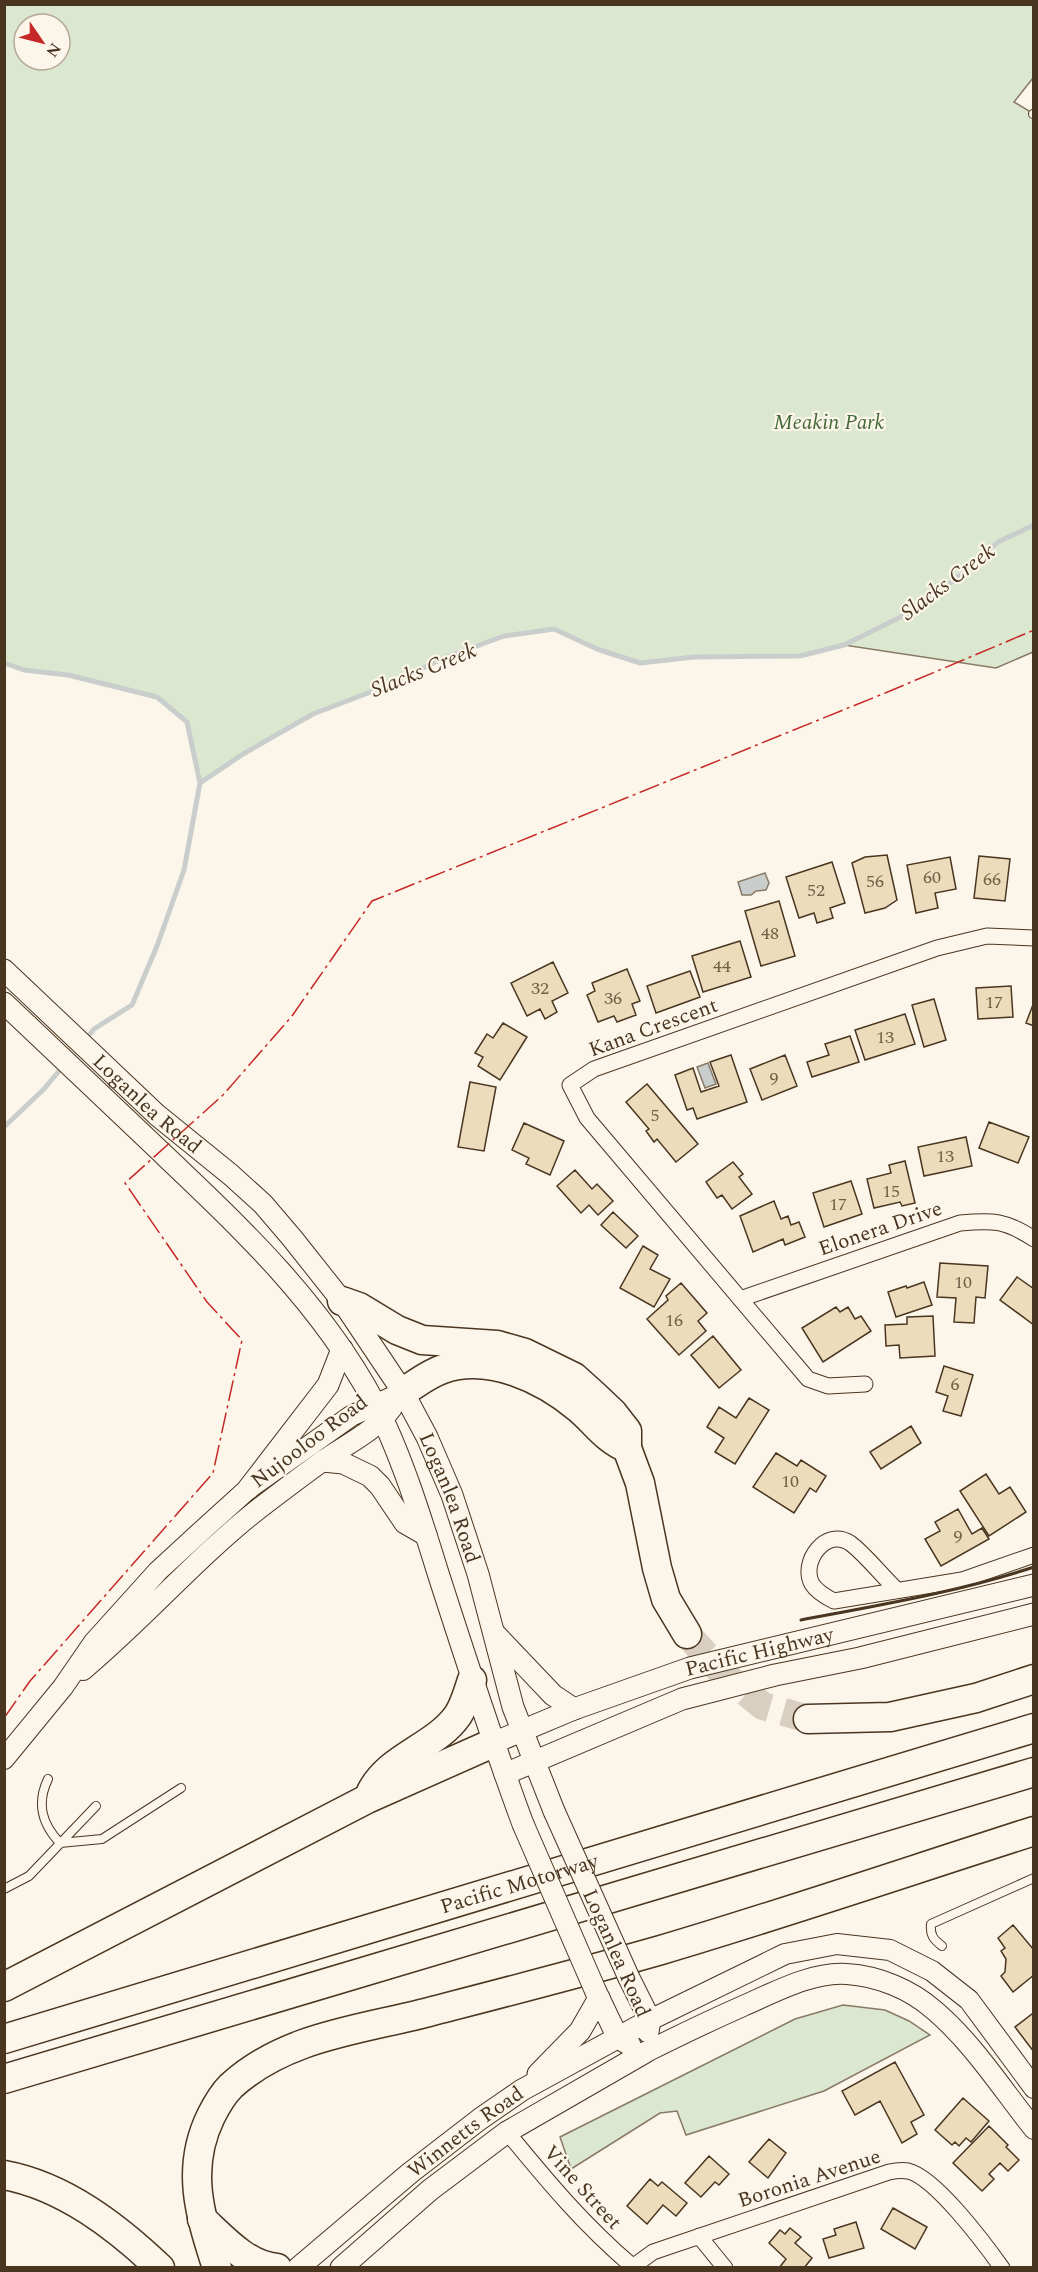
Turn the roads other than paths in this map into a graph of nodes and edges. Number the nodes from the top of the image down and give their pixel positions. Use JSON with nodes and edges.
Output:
{"nodes":[{"id":1,"x":1034,"y":938,"type":"edge"},
{"id":2,"x":7,"y":972,"type":"edge"},
{"id":3,"x":4,"y":1003,"type":"edge"},
{"id":4,"x":1034,"y":1239,"type":"edge"},
{"id":5,"x":740,"y":1299,"type":"junction"},
{"id":6,"x":342,"y":1301,"type":"junction"},
{"id":7,"x":342,"y":1349,"type":"junction"},
{"id":8,"x":865,"y":1384,"type":"dead end"},
{"id":9,"x":403,"y":1392,"type":"junction"},
{"id":10,"x":379,"y":1412,"type":"junction"},
{"id":11,"x":627,"y":1448,"type":"junction"},
{"id":12,"x":323,"y":1461,"type":"junction"},
{"id":13,"x":248,"y":1489,"type":"junction"},
{"id":14,"x":426,"y":1535,"type":"junction"},
{"id":15,"x":1034,"y":1555,"type":"edge"},
{"id":16,"x":1034,"y":1585,"type":"edge"},
{"id":17,"x":896,"y":1589,"type":"junction"},
{"id":18,"x":1034,"y":1614,"type":"edge"},
{"id":19,"x":494,"y":1634,"type":"junction"},
{"id":20,"x":687,"y":1634,"type":"tunnel mouth"},
{"id":21,"x":1034,"y":1679,"type":"edge"},
{"id":22,"x":472,"y":1680,"type":"junction"},
{"id":23,"x":63,"y":1687,"type":"junction"},
{"id":24,"x":574,"y":1709,"type":"junction"},
{"id":25,"x":808,"y":1719,"type":"tunnel mouth"},
{"id":26,"x":1034,"y":1728,"type":"edge"},
{"id":27,"x":522,"y":1730,"type":"junction"},
{"id":28,"x":493,"y":1743,"type":"junction"},
{"id":29,"x":4,"y":1759,"type":"edge"},
{"id":30,"x":535,"y":1762,"type":"junction"},
{"id":31,"x":1034,"y":1772,"type":"edge"},
{"id":32,"x":505,"y":1774,"type":"junction"},
{"id":33,"x":48,"y":1779,"type":"dead end"},
{"id":34,"x":181,"y":1788,"type":"dead end"},
{"id":35,"x":359,"y":1803,"type":"junction"},
{"id":36,"x":96,"y":1806,"type":"dead end"},
{"id":37,"x":1034,"y":1831,"type":"edge"},
{"id":38,"x":60,"y":1843,"type":"junction"},
{"id":39,"x":1034,"y":1878,"type":"edge"},
{"id":40,"x":4,"y":1889,"type":"edge"},
{"id":41,"x":942,"y":1946,"type":"dead end"},
{"id":42,"x":4,"y":1987,"type":"edge"},
{"id":43,"x":597,"y":1995,"type":"junction"},
{"id":44,"x":650,"y":2020,"type":"junction"},
{"id":45,"x":618,"y":2038,"type":"junction"},
{"id":46,"x":4,"y":2039,"type":"edge"},
{"id":47,"x":644,"y":2053,"type":"junction"},
{"id":48,"x":4,"y":2079,"type":"edge"},
{"id":49,"x":1034,"y":2088,"type":"edge"},
{"id":50,"x":522,"y":2090,"type":"junction"},
{"id":51,"x":1034,"y":2129,"type":"edge"},
{"id":52,"x":507,"y":2132,"type":"junction"},
{"id":53,"x":4,"y":2175,"type":"edge"},
{"id":54,"x":202,"y":2219,"type":"junction"},
{"id":55,"x":699,"y":2236,"type":"junction"},
{"id":56,"x":347,"y":2265,"type":"edge"},
{"id":57,"x":632,"y":2267,"type":"edge"},
{"id":58,"x":160,"y":2268,"type":"edge"},
{"id":59,"x":218,"y":2268,"type":"edge"},
{"id":60,"x":277,"y":2268,"type":"edge"},
{"id":61,"x":298,"y":2268,"type":"edge"},
{"id":62,"x":725,"y":2268,"type":"edge"},
{"id":63,"x":1002,"y":2268,"type":"edge"}],
"edges":[{"from":1,"to":5,"type":"street","name":"Kana Crescent"},
{"from":2,"to":6,"type":"main road","name":"Loganlea Road"},
{"from":3,"to":7,"type":"main road","name":"Loganlea Road"},
{"from":4,"to":5,"type":"street","name":"Elonera Drive"},
{"from":5,"to":8,"type":"street","name":"Kana Crescent"},
{"from":6,"to":9,"type":"main road","name":"Loganlea Road"},
{"from":6,"to":11,"type":"highway"},
{"from":7,"to":10,"type":"main road","name":"Loganlea Road"},
{"from":7,"to":13,"type":"main road"},
{"from":9,"to":10,"type":"street","name":"Nujooloo Road"},
{"from":9,"to":11,"type":"highway"},
{"from":9,"to":19,"type":"main road","name":"Loganlea Road"},
{"from":10,"to":12,"type":"street","name":"Nujooloo Road"},
{"from":10,"to":13,"type":"street","name":"Nujooloo Road"},
{"from":10,"to":14,"type":"main road","name":"Loganlea Road"},
{"from":11,"to":20,"type":"highway"},
{"from":12,"to":14,"type":"main road"},
{"from":12,"to":23,"type":"street","name":"Nujooloo Road"},
{"from":13,"to":23,"type":"street","name":"Nujooloo Road"},
{"from":14,"to":22,"type":"main road","name":"Loganlea Road"},
{"from":15,"to":17,"type":"street"},
{"from":16,"to":24,"type":"main road","name":"Pacific Highway"},
{"from":17,"to":17,"type":"street"},
{"from":18,"to":30,"type":"main road","name":"Pacific Highway"},
{"from":19,"to":24,"type":"main road"},
{"from":19,"to":27,"type":"main road","name":"Loganlea Road"},
{"from":21,"to":25,"type":"highway"},
{"from":22,"to":28,"type":"main road","name":"Loganlea Road"},
{"from":22,"to":35,"type":"highway"},
{"from":23,"to":29,"type":"street","name":"Nujooloo Road"},
{"from":24,"to":27,"type":"main road","name":"Pacific Highway"},
{"from":26,"to":46,"type":"highway","name":"Pacific Motorway"},
{"from":27,"to":28,"type":"main road","name":"Pacific Highway"},
{"from":27,"to":30,"type":"main road","name":"Loganlea Road"},
{"from":28,"to":32,"type":"main road","name":"Loganlea Road"},
{"from":28,"to":35,"type":"highway"},
{"from":30,"to":32,"type":"main road","name":"Pacific Highway"},
{"from":30,"to":44,"type":"main road","name":"Loganlea Road","bridge":true},
{"from":31,"to":48,"type":"highway","name":"Pacific Motorway"},
{"from":32,"to":43,"type":"main road","name":"Loganlea Road","bridge":true},
{"from":33,"to":38,"type":"lane"},
{"from":34,"to":38,"type":"lane"},
{"from":35,"to":42,"type":"highway"},
{"from":36,"to":38,"type":"lane"},
{"from":37,"to":54,"type":"highway"},
{"from":38,"to":40,"type":"lane"},
{"from":39,"to":41,"type":"lane"},
{"from":43,"to":45,"type":"main road","name":"Loganlea Road"},
{"from":43,"to":50,"type":"main road"},
{"from":44,"to":45,"type":"main road","name":"Winnetts Road"},
{"from":44,"to":47,"type":"main road","name":"Loganlea Road"},
{"from":44,"to":49,"type":"street"},
{"from":45,"to":47,"type":"main road","name":"Loganlea Road"},
{"from":45,"to":50,"type":"main road","name":"Winnetts Road"},
{"from":47,"to":51,"type":"street"},
{"from":47,"to":52,"type":"main road","name":"Winnetts Road"},
{"from":50,"to":61,"type":"main road","name":"Winnetts Road"},
{"from":52,"to":56,"type":"main road","name":"Winnetts Road"},
{"from":52,"to":57,"type":"street","name":"Vine Street"},
{"from":53,"to":58,"type":"highway"},
{"from":54,"to":59,"type":"highway"},
{"from":54,"to":60,"type":"highway"},
{"from":55,"to":57,"type":"street","name":"Boronia Avenue"},
{"from":55,"to":62,"type":"street"},
{"from":55,"to":63,"type":"street","name":"Boronia Avenue"}]}
